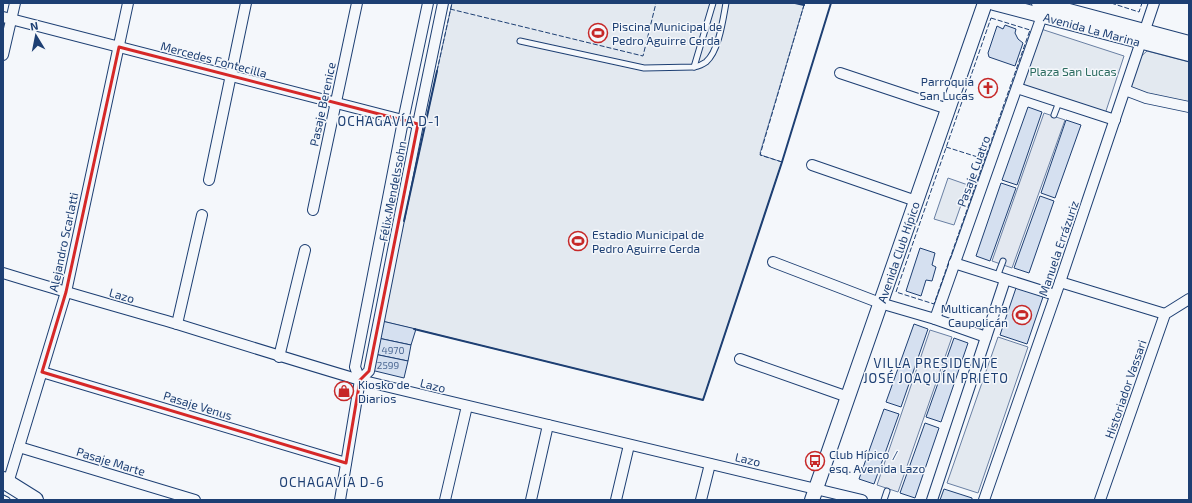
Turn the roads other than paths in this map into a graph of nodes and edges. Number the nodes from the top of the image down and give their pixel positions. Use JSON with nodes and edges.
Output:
{"nodes":[{"id":1,"x":15,"y":3,"type":"edge"},
{"id":2,"x":128,"y":3,"type":"edge"},
{"id":3,"x":246,"y":3,"type":"edge"},
{"id":4,"x":357,"y":3,"type":"edge"},
{"id":5,"x":428,"y":3,"type":"edge"},
{"id":6,"x":443,"y":3,"type":"edge"},
{"id":7,"x":713,"y":3,"type":"edge"},
{"id":8,"x":726,"y":3,"type":"edge"},
{"id":9,"x":985,"y":3,"type":"edge"},
{"id":10,"x":994,"y":3,"type":"edge"},
{"id":11,"x":1154,"y":3,"type":"edge"},
{"id":12,"x":1040,"y":9,"type":"edge"},
{"id":13,"x":7,"y":18,"type":"edge"},
{"id":14,"x":1143,"y":36,"type":"junction"},
{"id":15,"x":520,"y":41,"type":"dead end"},
{"id":16,"x":1189,"y":43,"type":"edge"},
{"id":17,"x":119,"y":47,"type":"junction"},
{"id":18,"x":1189,"y":54,"type":"edge"},
{"id":19,"x":3,"y":56,"type":"edge"},
{"id":20,"x":694,"y":67,"type":"junction"},
{"id":21,"x":840,"y":73,"type":"dead end"},
{"id":22,"x":231,"y":77,"type":"junction"},
{"id":23,"x":1017,"y":88,"type":"junction"},
{"id":24,"x":1125,"y":90,"type":"junction"},
{"id":25,"x":1059,"y":102,"type":"junction"},
{"id":26,"x":336,"y":104,"type":"junction"},
{"id":27,"x":1189,"y":107,"type":"edge"},
{"id":28,"x":948,"y":109,"type":"junction"},
{"id":29,"x":1054,"y":115,"type":"dead end"},
{"id":30,"x":1114,"y":120,"type":"junction"},
{"id":31,"x":403,"y":121,"type":"junction"},
{"id":32,"x":418,"y":124,"type":"junction"},
{"id":33,"x":812,"y":165,"type":"dead end"},
{"id":34,"x":208,"y":180,"type":"dead end"},
{"id":35,"x":916,"y":201,"type":"junction"},
{"id":36,"x":313,"y":210,"type":"dead end"},
{"id":37,"x":202,"y":214,"type":"dead end"},
{"id":38,"x":305,"y":250,"type":"dead end"},
{"id":39,"x":1003,"y":261,"type":"dead end"},
{"id":40,"x":772,"y":262,"type":"dead end"},
{"id":41,"x":954,"y":263,"type":"junction"},
{"id":42,"x":3,"y":273,"type":"edge"},
{"id":43,"x":1001,"y":278,"type":"junction"},
{"id":44,"x":1060,"y":282,"type":"junction"},
{"id":45,"x":66,"y":292,"type":"junction"},
{"id":46,"x":1055,"y":295,"type":"junction"},
{"id":47,"x":1189,"y":299,"type":"edge"},
{"id":48,"x":880,"y":303,"type":"junction"},
{"id":49,"x":1165,"y":314,"type":"junction"},
{"id":50,"x":935,"y":319,"type":"junction"},
{"id":51,"x":177,"y":324,"type":"junction"},
{"id":52,"x":986,"y":337,"type":"junction"},
{"id":53,"x":279,"y":357,"type":"junction"},
{"id":54,"x":740,"y":359,"type":"dead end"},
{"id":55,"x":42,"y":372,"type":"junction"},
{"id":56,"x":360,"y":380,"type":"junction"},
{"id":57,"x":848,"y":397,"type":"junction"},
{"id":58,"x":467,"y":406,"type":"junction"},
{"id":59,"x":548,"y":425,"type":"junction"},
{"id":60,"x":629,"y":445,"type":"junction"},
{"id":61,"x":19,"y":447,"type":"junction"},
{"id":62,"x":346,"y":463,"type":"junction"},
{"id":63,"x":710,"y":464,"type":"junction"},
{"id":64,"x":5,"y":481,"type":"edge"},
{"id":65,"x":887,"y":491,"type":"dead end"},
{"id":66,"x":814,"y":494,"type":"edge"},
{"id":67,"x":3,"y":498,"type":"edge"},
{"id":68,"x":6,"y":500,"type":"edge"},
{"id":69,"x":35,"y":500,"type":"edge"},
{"id":70,"x":195,"y":500,"type":"edge"},
{"id":71,"x":340,"y":500,"type":"edge"},
{"id":72,"x":445,"y":500,"type":"edge"},
{"id":73,"x":531,"y":500,"type":"edge"},
{"id":74,"x":616,"y":500,"type":"edge"},
{"id":75,"x":701,"y":500,"type":"edge"},
{"id":76,"x":862,"y":500,"type":"edge"},
{"id":77,"x":884,"y":500,"type":"edge"},
{"id":78,"x":932,"y":500,"type":"edge"},
{"id":79,"x":984,"y":500,"type":"edge"},
{"id":80,"x":1100,"y":500,"type":"edge"}],
"edges":[{"from":1,"to":13,"type":"street"},
{"from":2,"to":17,"type":"street","name":"Alejandro Scarlatti"},
{"from":3,"to":22,"type":"street"},
{"from":4,"to":26,"type":"street","name":"Pasaje Berenice"},
{"from":5,"to":31,"type":"street","name":"Félix Mendelssohn"},
{"from":6,"to":32,"type":"street","name":"Félix Mendelssohn"},
{"from":7,"to":20,"type":"lane"},
{"from":8,"to":20,"type":"lane"},
{"from":9,"to":28,"type":"main road","name":"Avenida Club Hípico"},
{"from":10,"to":12,"type":"main road","name":"Avenida La Marina"},
{"from":11,"to":14,"type":"street","name":"Manuela Errázuriz"},
{"from":12,"to":14,"type":"main road","name":"Avenida La Marina"},
{"from":12,"to":23,"type":"street","name":"Pasaje Cuatro"},
{"from":13,"to":17,"type":"street","name":"Mercedes Fontecilla"},
{"from":13,"to":19,"type":"street"},
{"from":14,"to":16,"type":"main road","name":"Avenida La Marina"},
{"from":14,"to":18,"type":"main road","name":"Avenida La Marina"},
{"from":14,"to":24,"type":"street","name":"Manuela Errázuriz"},
{"from":15,"to":20,"type":"lane"},
{"from":17,"to":22,"type":"street","name":"Mercedes Fontecilla"},
{"from":17,"to":45,"type":"street","name":"Alejandro Scarlatti"},
{"from":21,"to":28,"type":"street"},
{"from":22,"to":26,"type":"street","name":"Mercedes Fontecilla"},
{"from":22,"to":34,"type":"street"},
{"from":23,"to":25,"type":"street"},
{"from":23,"to":41,"type":"street","name":"Pasaje Cuatro"},
{"from":24,"to":27,"type":"street"},
{"from":24,"to":30,"type":"street","name":"Manuela Errázuriz"},
{"from":25,"to":29,"type":"lane"},
{"from":25,"to":30,"type":"street"},
{"from":26,"to":31,"type":"street","name":"Mercedes Fontecilla"},
{"from":26,"to":36,"type":"street","name":"Pasaje Berenice"},
{"from":28,"to":35,"type":"main road","name":"Avenida Club Hípico"},
{"from":30,"to":44,"type":"street","name":"Manuela Errázuriz"},
{"from":31,"to":32,"type":"street","name":"Mercedes Fontecilla"},
{"from":31,"to":56,"type":"street","name":"Félix Mendelssohn"},
{"from":32,"to":56,"type":"street","name":"Félix Mendelssohn"},
{"from":33,"to":35,"type":"street"},
{"from":35,"to":48,"type":"main road","name":"Avenida Club Hípico"},
{"from":37,"to":51,"type":"street"},
{"from":38,"to":53,"type":"street"},
{"from":39,"to":43,"type":"lane"},
{"from":40,"to":48,"type":"street"},
{"from":41,"to":43,"type":"street"},
{"from":41,"to":50,"type":"street","name":"Pasaje Cuatro"},
{"from":42,"to":45,"type":"street","name":"Lazo"},
{"from":43,"to":46,"type":"street"},
{"from":43,"to":52,"type":"street"},
{"from":44,"to":46,"type":"street","name":"Manuela Errázuriz"},
{"from":44,"to":49,"type":"street"},
{"from":45,"to":51,"type":"street","name":"Lazo"},
{"from":45,"to":55,"type":"street","name":"Alejandro Scarlatti"},
{"from":46,"to":79,"type":"street","name":"Manuela Errázuriz"},
{"from":47,"to":49,"type":"street"},
{"from":48,"to":50,"type":"street"},
{"from":48,"to":57,"type":"main road","name":"Avenida Club Hípico"},
{"from":49,"to":80,"type":"street","name":"Historiador Vassari"},
{"from":50,"to":52,"type":"street"},
{"from":51,"to":53,"type":"street","name":"Lazo"},
{"from":52,"to":78,"type":"street"},
{"from":53,"to":56,"type":"street","name":"Lazo"},
{"from":54,"to":57,"type":"street"},
{"from":55,"to":61,"type":"street","name":"Alejandro Scarlatti"},
{"from":55,"to":62,"type":"street","name":"Pasaje Venus"},
{"from":56,"to":58,"type":"street","name":"Lazo"},
{"from":56,"to":62,"type":"street","name":"Félix Mendelssohn"},
{"from":57,"to":66,"type":"main road","name":"Avenida Club Hípico"},
{"from":58,"to":59,"type":"street","name":"Lazo"},
{"from":58,"to":72,"type":"street"},
{"from":59,"to":60,"type":"street","name":"Lazo"},
{"from":59,"to":73,"type":"street"},
{"from":60,"to":63,"type":"street","name":"Lazo"},
{"from":60,"to":74,"type":"street"},
{"from":61,"to":64,"type":"street","name":"Alejandro Scarlatti"},
{"from":61,"to":70,"type":"street","name":"Pasaje Marte"},
{"from":62,"to":71,"type":"street","name":"Félix Mendelssohn"},
{"from":63,"to":66,"type":"street","name":"Lazo"},
{"from":63,"to":75,"type":"street"},
{"from":64,"to":69,"type":"main road"},
{"from":65,"to":77,"type":"lane"},
{"from":66,"to":76,"type":"street","name":"Lazo"},
{"from":67,"to":68,"type":"lane"}]}
